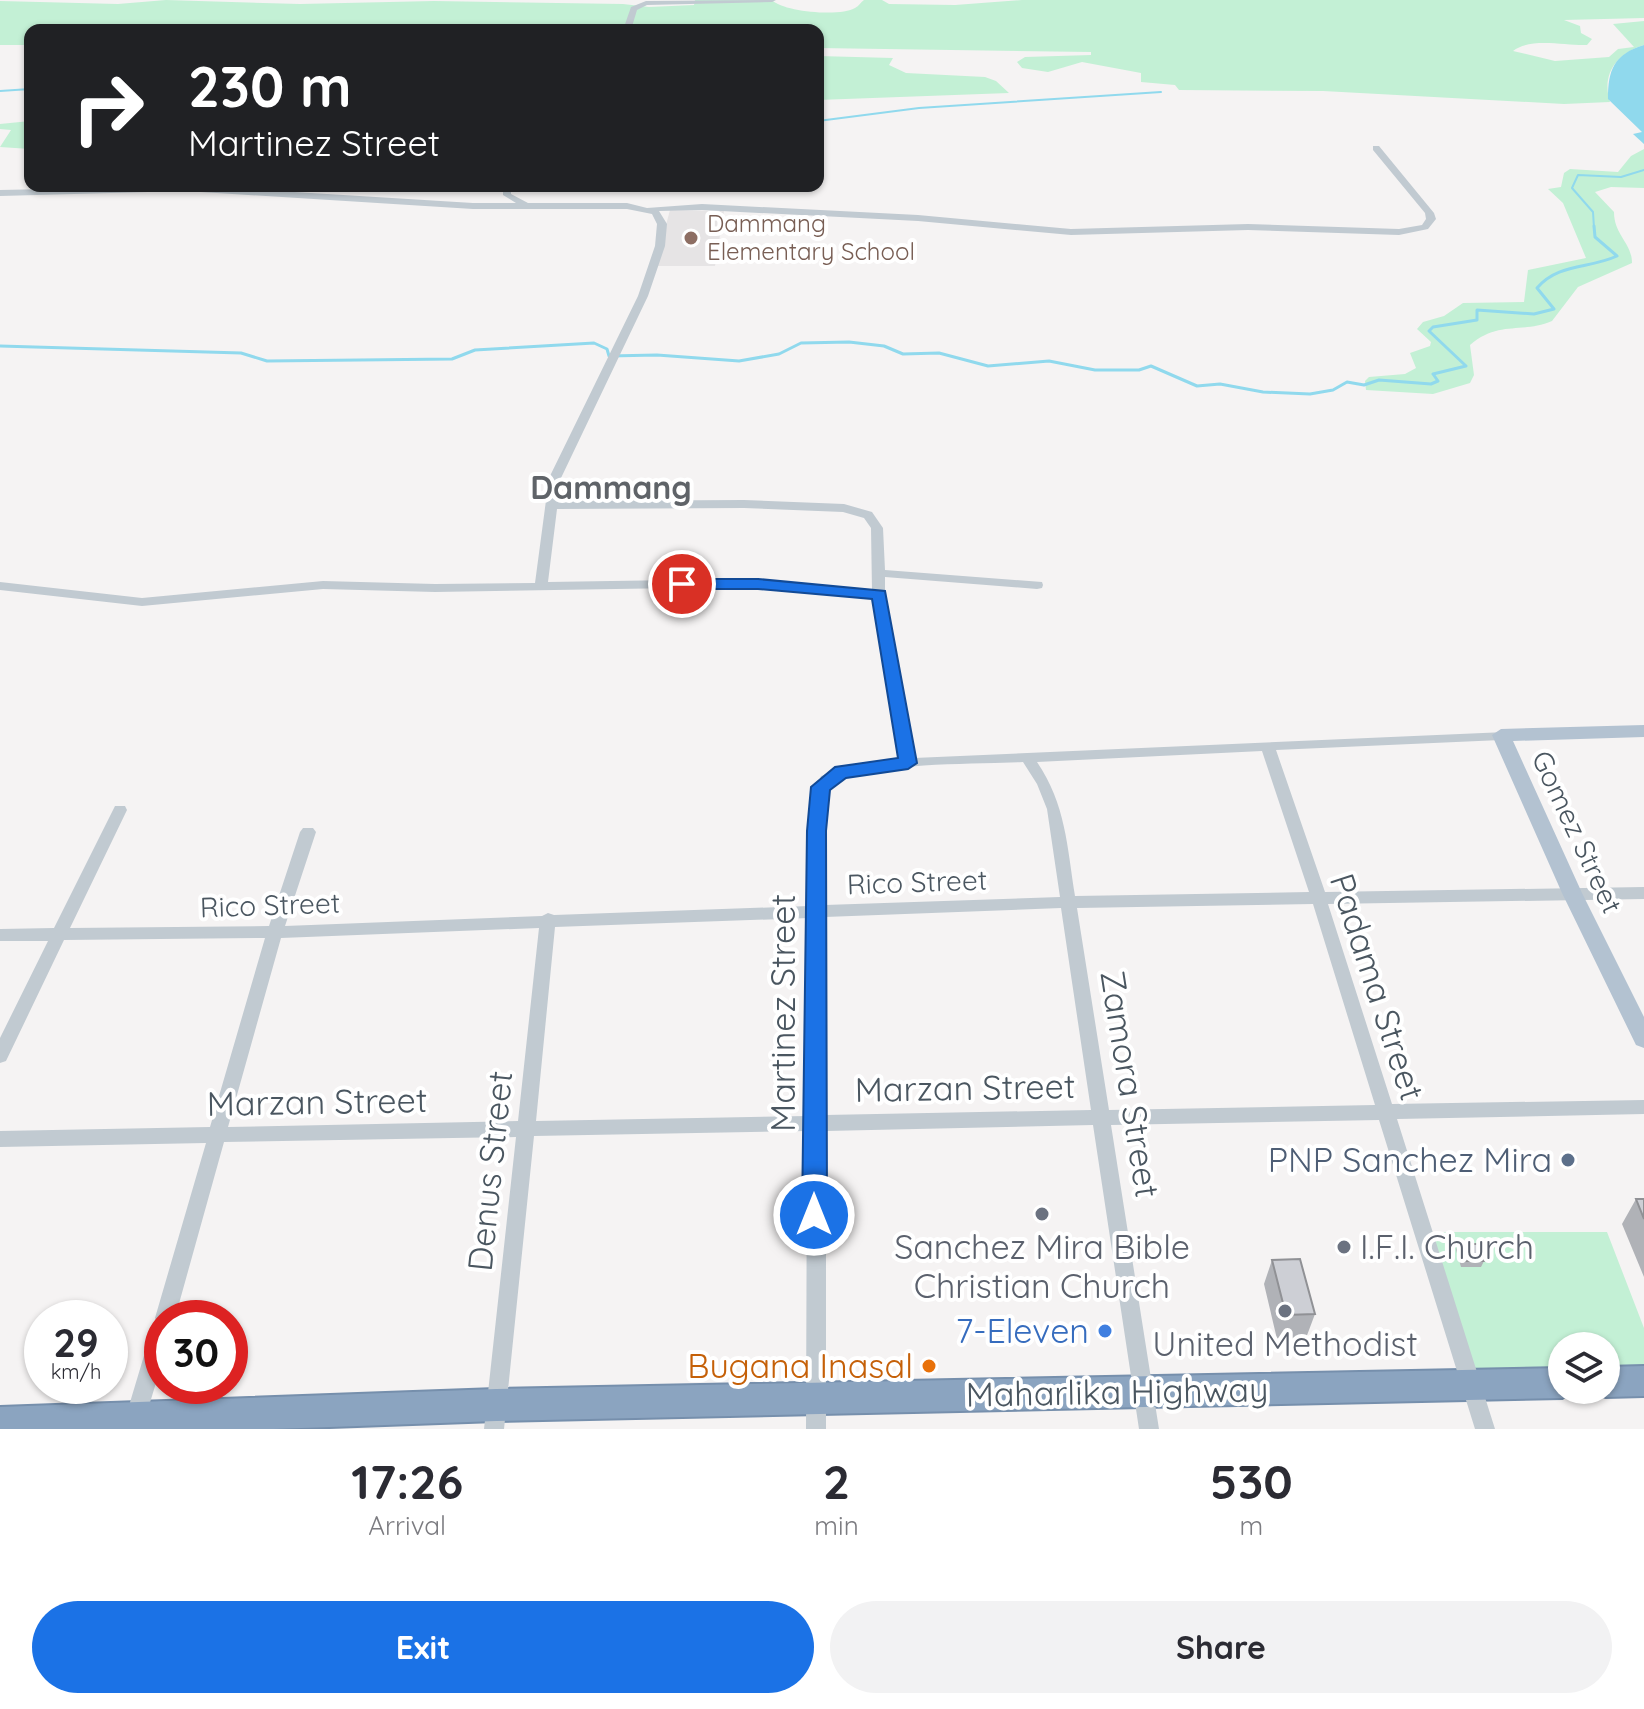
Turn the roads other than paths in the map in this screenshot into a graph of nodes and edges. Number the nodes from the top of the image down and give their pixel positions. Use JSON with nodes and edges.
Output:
{"nodes":[{"id":1,"x":772,"y":0,"type":"edge"},
{"id":2,"x":629,"y":24,"type":"edge"},
{"id":3,"x":1376,"y":148,"type":"dead end"},
{"id":4,"x":40,"y":192,"type":"edge"},
{"id":5,"x":265,"y":192,"type":"edge"},
{"id":6,"x":506,"y":192,"type":"edge"},
{"id":7,"x":510,"y":192,"type":"edge"},
{"id":8,"x":0,"y":193,"type":"edge"},
{"id":9,"x":491,"y":206,"type":"junction"},
{"id":10,"x":529,"y":206,"type":"junction"},
{"id":11,"x":651,"y":209,"type":"junction"},
{"id":12,"x":550,"y":505,"type":"junction"},
{"id":13,"x":878,"y":573,"type":"junction"},
{"id":14,"x":1037,"y":585,"type":"dead end"},
{"id":15,"x":0,"y":586,"type":"edge"},
{"id":16,"x":541,"y":587,"type":"junction"},
{"id":17,"x":879,"y":595,"type":"junction"},
{"id":18,"x":1644,"y":731,"type":"edge"},
{"id":19,"x":1501,"y":735,"type":"junction"},
{"id":20,"x":1267,"y":746,"type":"junction"},
{"id":21,"x":1026,"y":756,"type":"junction"},
{"id":22,"x":908,"y":763,"type":"junction"},
{"id":23,"x":120,"y":810,"type":"dead end"},
{"id":24,"x":308,"y":832,"type":"dead end"},
{"id":25,"x":1572,"y":893,"type":"junction"},
{"id":26,"x":1644,"y":893,"type":"edge"},
{"id":27,"x":1318,"y":896,"type":"junction"},
{"id":28,"x":1070,"y":902,"type":"junction"},
{"id":29,"x":816,"y":911,"type":"junction"},
{"id":30,"x":548,"y":919,"type":"junction"},
{"id":31,"x":275,"y":932,"type":"junction"},
{"id":32,"x":0,"y":935,"type":"edge"},
{"id":33,"x":57,"y":935,"type":"junction"},
{"id":34,"x":1644,"y":1039,"type":"edge"},
{"id":35,"x":0,"y":1056,"type":"edge"},
{"id":36,"x":1644,"y":1107,"type":"edge"},
{"id":37,"x":1387,"y":1115,"type":"junction"},
{"id":38,"x":1103,"y":1116,"type":"junction"},
{"id":39,"x":815,"y":1123,"type":"junction"},
{"id":40,"x":528,"y":1129,"type":"junction"},
{"id":41,"x":220,"y":1136,"type":"junction"},
{"id":42,"x":0,"y":1139,"type":"edge"},
{"id":43,"x":170,"y":1300,"type":"edge"},
{"id":44,"x":1644,"y":1381,"type":"edge"},
{"id":45,"x":1620,"y":1382,"type":"edge"},
{"id":46,"x":1548,"y":1383,"type":"edge"},
{"id":47,"x":1471,"y":1385,"type":"junction"},
{"id":48,"x":144,"y":1389,"type":"edge"},
{"id":49,"x":1143,"y":1392,"type":"junction"},
{"id":50,"x":815,"y":1413,"type":"edge"},
{"id":51,"x":495,"y":1417,"type":"edge"},
{"id":52,"x":0,"y":1423,"type":"edge"},
{"id":53,"x":134,"y":1423,"type":"edge"},
{"id":54,"x":1149,"y":1429,"type":"edge"},
{"id":55,"x":1485,"y":1429,"type":"edge"}],
"edges":[{"from":1,"to":2,"type":"street"},
{"from":3,"to":11,"type":"street"},
{"from":4,"to":8,"type":"street"},
{"from":5,"to":9,"type":"street"},
{"from":6,"to":9,"type":"street"},
{"from":7,"to":10,"type":"street"},
{"from":9,"to":10,"type":"street"},
{"from":10,"to":11,"type":"street"},
{"from":11,"to":12,"type":"street"},
{"from":12,"to":13,"type":"street"},
{"from":12,"to":16,"type":"street"},
{"from":13,"to":14,"type":"street"},
{"from":13,"to":17,"type":"street"},
{"from":15,"to":16,"type":"street"},
{"from":16,"to":17,"type":"street"},
{"from":17,"to":22,"type":"street"},
{"from":18,"to":19,"type":"main road"},
{"from":19,"to":20,"type":"street"},
{"from":19,"to":25,"type":"main road","name":"Gomez Street"},
{"from":20,"to":21,"type":"street"},
{"from":20,"to":27,"type":"street","name":"Padama Street"},
{"from":21,"to":22,"type":"street"},
{"from":21,"to":28,"type":"street","name":"Zamora Street"},
{"from":22,"to":29,"type":"street","name":"Martinez Street"},
{"from":23,"to":33,"type":"street"},
{"from":24,"to":31,"type":"street"},
{"from":25,"to":26,"type":"street","name":"Rico Street"},
{"from":25,"to":27,"type":"street","name":"Rico Street"},
{"from":25,"to":34,"type":"main road","name":"Gomez Street"},
{"from":27,"to":28,"type":"street","name":"Rico Street"},
{"from":27,"to":37,"type":"street","name":"Padama Street"},
{"from":28,"to":29,"type":"street","name":"Rico Street"},
{"from":28,"to":38,"type":"street","name":"Zamora Street"},
{"from":29,"to":30,"type":"street","name":"Rico Street"},
{"from":29,"to":39,"type":"street","name":"Martinez Street"},
{"from":30,"to":31,"type":"street","name":"Rico Street"},
{"from":30,"to":40,"type":"street","name":"Denus Street"},
{"from":31,"to":33,"type":"street","name":"Rico Street"},
{"from":31,"to":41,"type":"street"},
{"from":32,"to":33,"type":"street","name":"Rico Street"},
{"from":33,"to":35,"type":"street"},
{"from":36,"to":37,"type":"street","name":"Marzan Street"},
{"from":37,"to":38,"type":"street","name":"Marzan Street"},
{"from":37,"to":47,"type":"street","name":"Padama Street"},
{"from":38,"to":39,"type":"street","name":"Marzan Street"},
{"from":38,"to":49,"type":"street","name":"Zamora Street"},
{"from":39,"to":40,"type":"street","name":"Marzan Street"},
{"from":39,"to":50,"type":"street","name":"Martinez Street"},
{"from":40,"to":41,"type":"street","name":"Marzan Street"},
{"from":40,"to":51,"type":"street","name":"Denus Street"},
{"from":41,"to":42,"type":"street","name":"Marzan Street"},
{"from":41,"to":43,"type":"street"},
{"from":44,"to":45,"type":"highway"},
{"from":46,"to":47,"type":"highway","name":"Maharlika Highway"},
{"from":47,"to":49,"type":"highway","name":"Maharlika Highway"},
{"from":47,"to":55,"type":"street","name":"Padama Street"},
{"from":48,"to":53,"type":"street"},
{"from":49,"to":50,"type":"highway","name":"Maharlika Highway"},
{"from":49,"to":54,"type":"street","name":"Zamora Street"},
{"from":50,"to":51,"type":"highway","name":"Maharlika Highway"},
{"from":51,"to":53,"type":"highway","name":"Maharlika Highway"},
{"from":52,"to":53,"type":"highway","name":"Maharlika Highway"}]}
